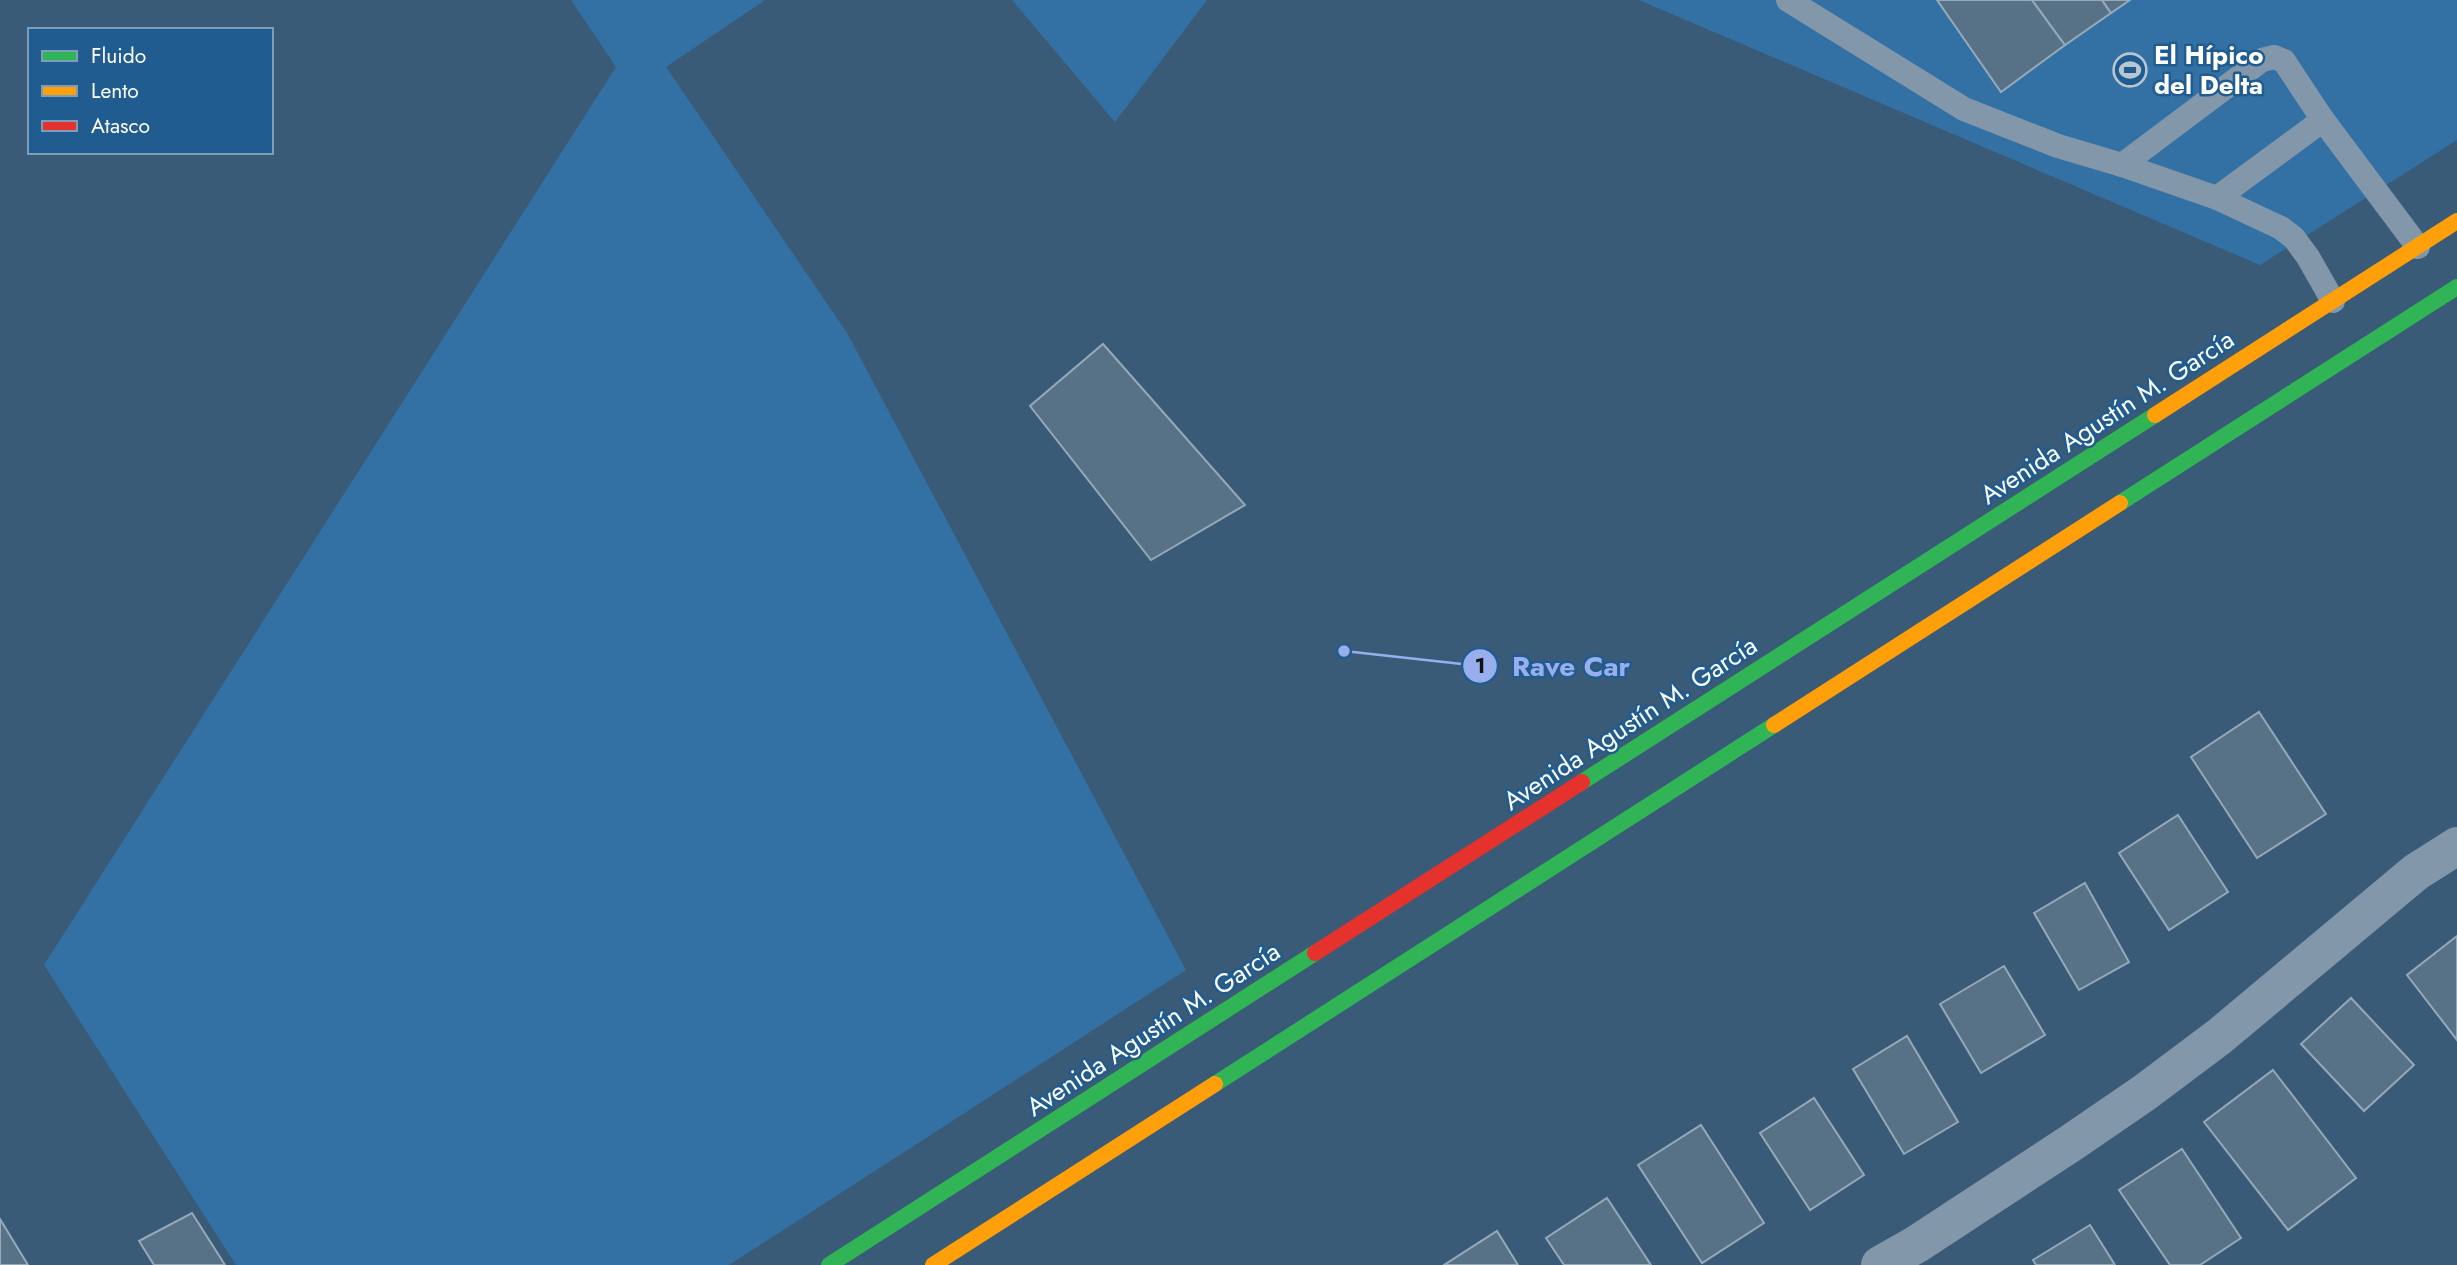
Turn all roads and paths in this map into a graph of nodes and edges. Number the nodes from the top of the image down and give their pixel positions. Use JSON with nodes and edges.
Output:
{"nodes":[{"id":1,"x":1788,"y":0,"type":"edge"},
{"id":2,"x":2323,"y":120,"type":"junction"},
{"id":3,"x":2122,"y":165,"type":"junction"},
{"id":4,"x":2217,"y":198,"type":"junction"},
{"id":5,"x":2457,"y":222,"type":"edge"},
{"id":6,"x":2418,"y":247,"type":"junction"},
{"id":7,"x":2457,"y":287,"type":"edge"},
{"id":8,"x":2333,"y":301,"type":"junction"},
{"id":9,"x":2457,"y":846,"type":"edge"},
{"id":10,"x":829,"y":1265,"type":"edge"},
{"id":11,"x":933,"y":1265,"type":"edge"},
{"id":12,"x":1880,"y":1265,"type":"edge"}],
"edges":[{"from":1,"to":3,"type":"lane"},
{"from":2,"to":3,"type":"lane"},
{"from":2,"to":4,"type":"lane"},
{"from":2,"to":6,"type":"lane"},
{"from":3,"to":4,"type":"lane"},
{"from":4,"to":8,"type":"lane"},
{"from":5,"to":6,"type":"main road","name":"Avenida Agustín M. García"},
{"from":6,"to":8,"type":"main road","name":"Avenida Agustín M. García"},
{"from":7,"to":11,"type":"main road"},
{"from":8,"to":10,"type":"main road","name":"Avenida Agustín M. García"},
{"from":9,"to":12,"type":"street"}]}
